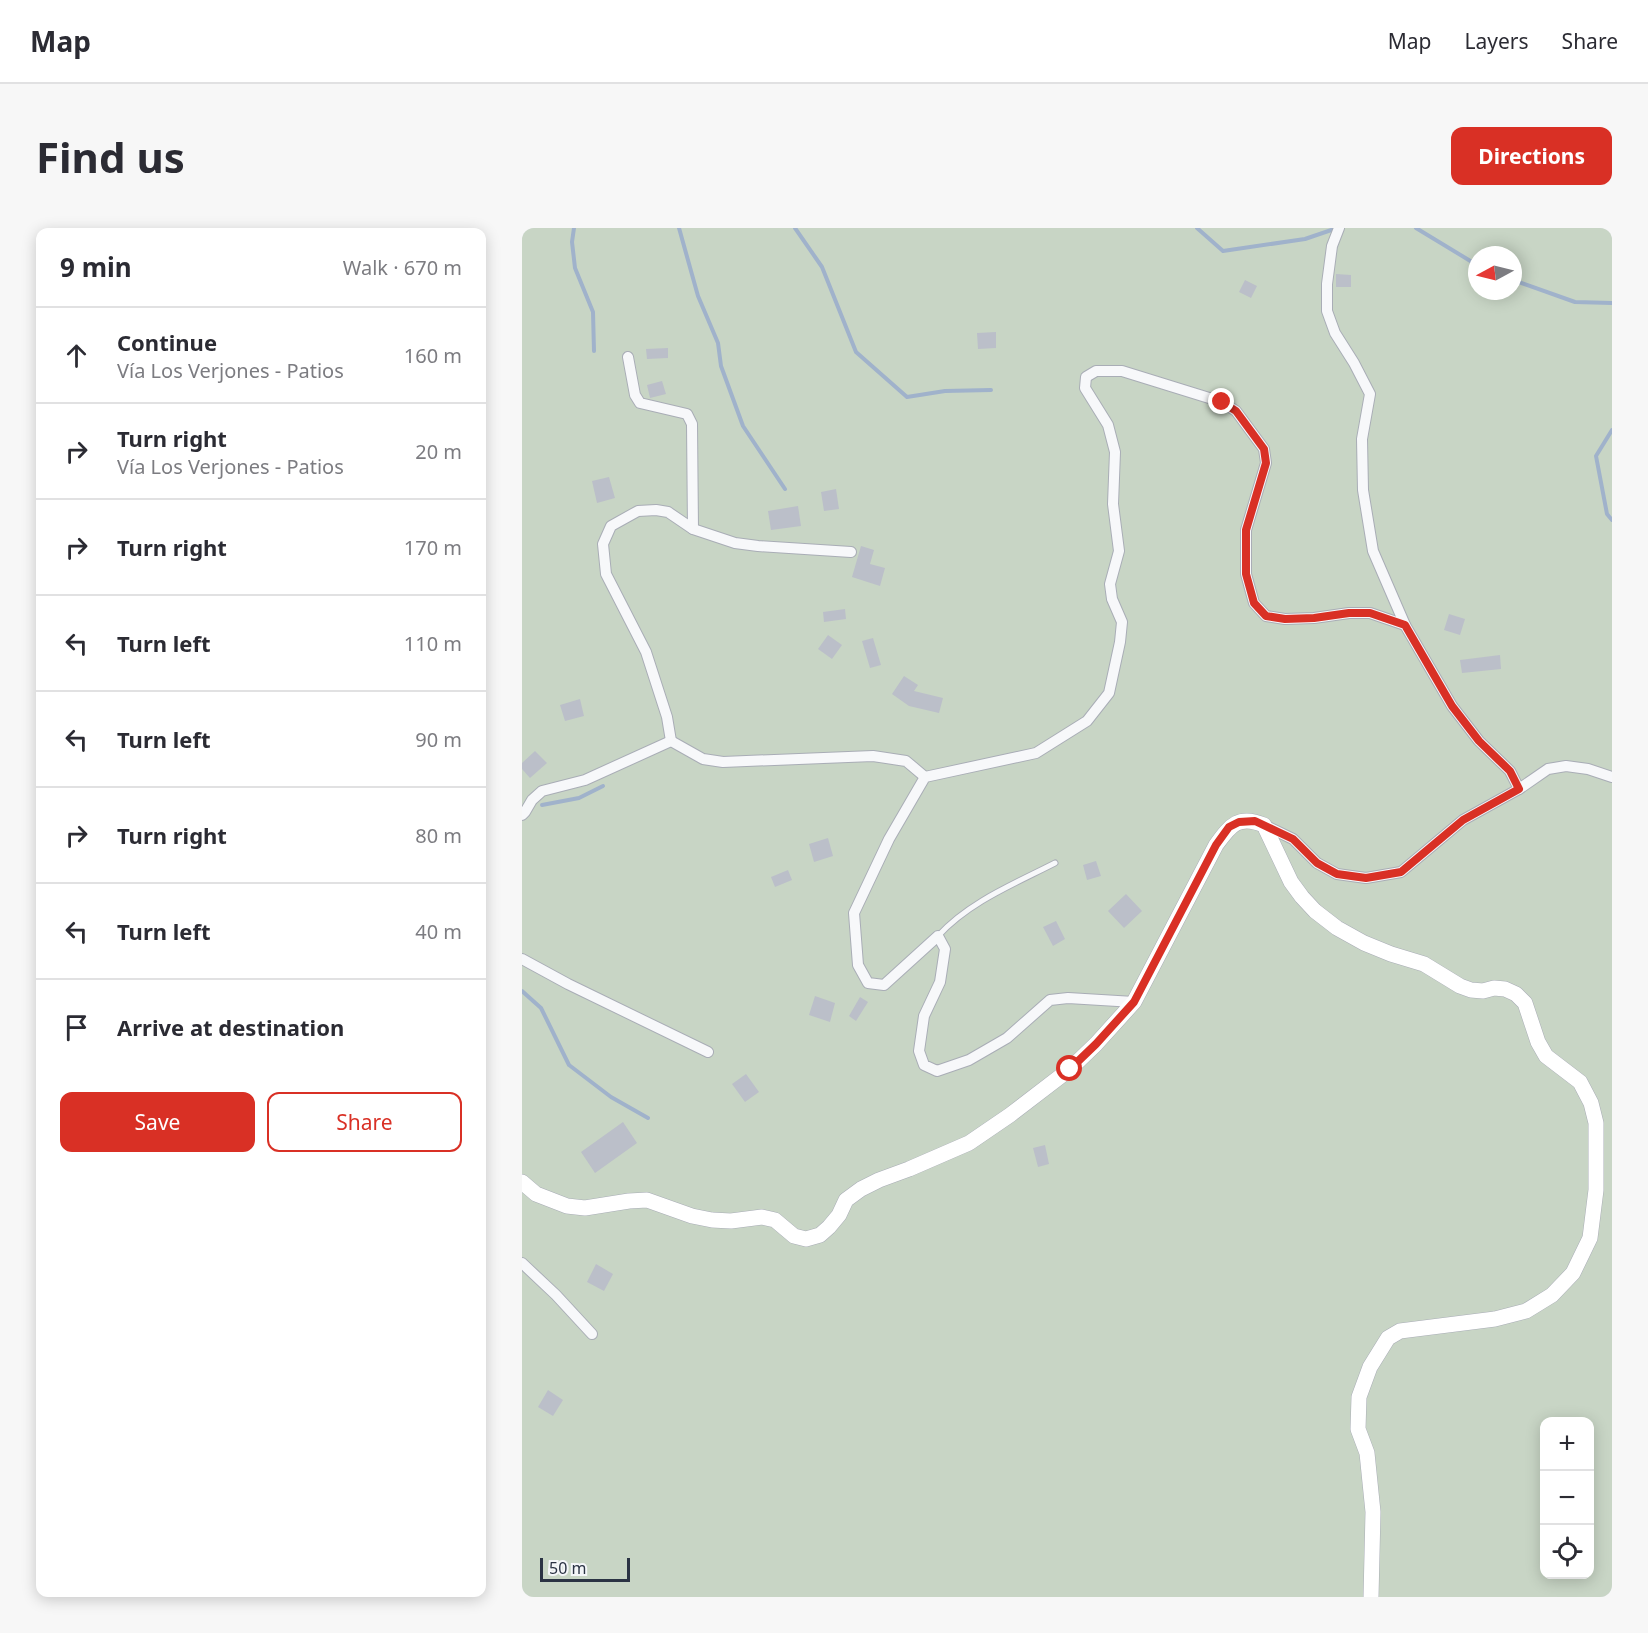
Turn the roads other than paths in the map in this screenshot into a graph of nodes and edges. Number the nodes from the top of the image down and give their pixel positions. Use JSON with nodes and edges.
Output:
{"nodes":[{"id":1,"x":1339,"y":228,"type":"edge"},
{"id":2,"x":628,"y":357,"type":"dead end"},
{"id":3,"x":693,"y":529,"type":"junction"},
{"id":4,"x":851,"y":552,"type":"dead end"},
{"id":5,"x":1405,"y":625,"type":"junction"},
{"id":6,"x":671,"y":741,"type":"junction"},
{"id":7,"x":926,"y":777,"type":"junction"},
{"id":8,"x":1612,"y":777,"type":"edge"},
{"id":9,"x":1519,"y":789,"type":"junction"},
{"id":10,"x":522,"y":815,"type":"edge"},
{"id":11,"x":1264,"y":825,"type":"junction"},
{"id":12,"x":1055,"y":863,"type":"dead end"},
{"id":13,"x":938,"y":936,"type":"junction"},
{"id":14,"x":522,"y":959,"type":"edge"},
{"id":15,"x":1134,"y":1002,"type":"junction"},
{"id":16,"x":708,"y":1053,"type":"dead end"},
{"id":17,"x":522,"y":1182,"type":"edge"},
{"id":18,"x":522,"y":1263,"type":"edge"},
{"id":19,"x":592,"y":1334,"type":"dead end"},
{"id":20,"x":1371,"y":1597,"type":"edge"}],
"edges":[{"from":1,"to":5,"type":"street"},
{"from":2,"to":3,"type":"street"},
{"from":3,"to":4,"type":"street"},
{"from":3,"to":6,"type":"street"},
{"from":5,"to":7,"type":"street"},
{"from":5,"to":9,"type":"street"},
{"from":6,"to":7,"type":"street"},
{"from":6,"to":10,"type":"street"},
{"from":7,"to":13,"type":"street"},
{"from":8,"to":9,"type":"street"},
{"from":9,"to":11,"type":"street"},
{"from":11,"to":15,"type":"street"},
{"from":11,"to":20,"type":"street"},
{"from":12,"to":13,"type":"lane"},
{"from":13,"to":15,"type":"street"},
{"from":14,"to":16,"type":"street"},
{"from":15,"to":17,"type":"street"},
{"from":18,"to":19,"type":"street"}]}
